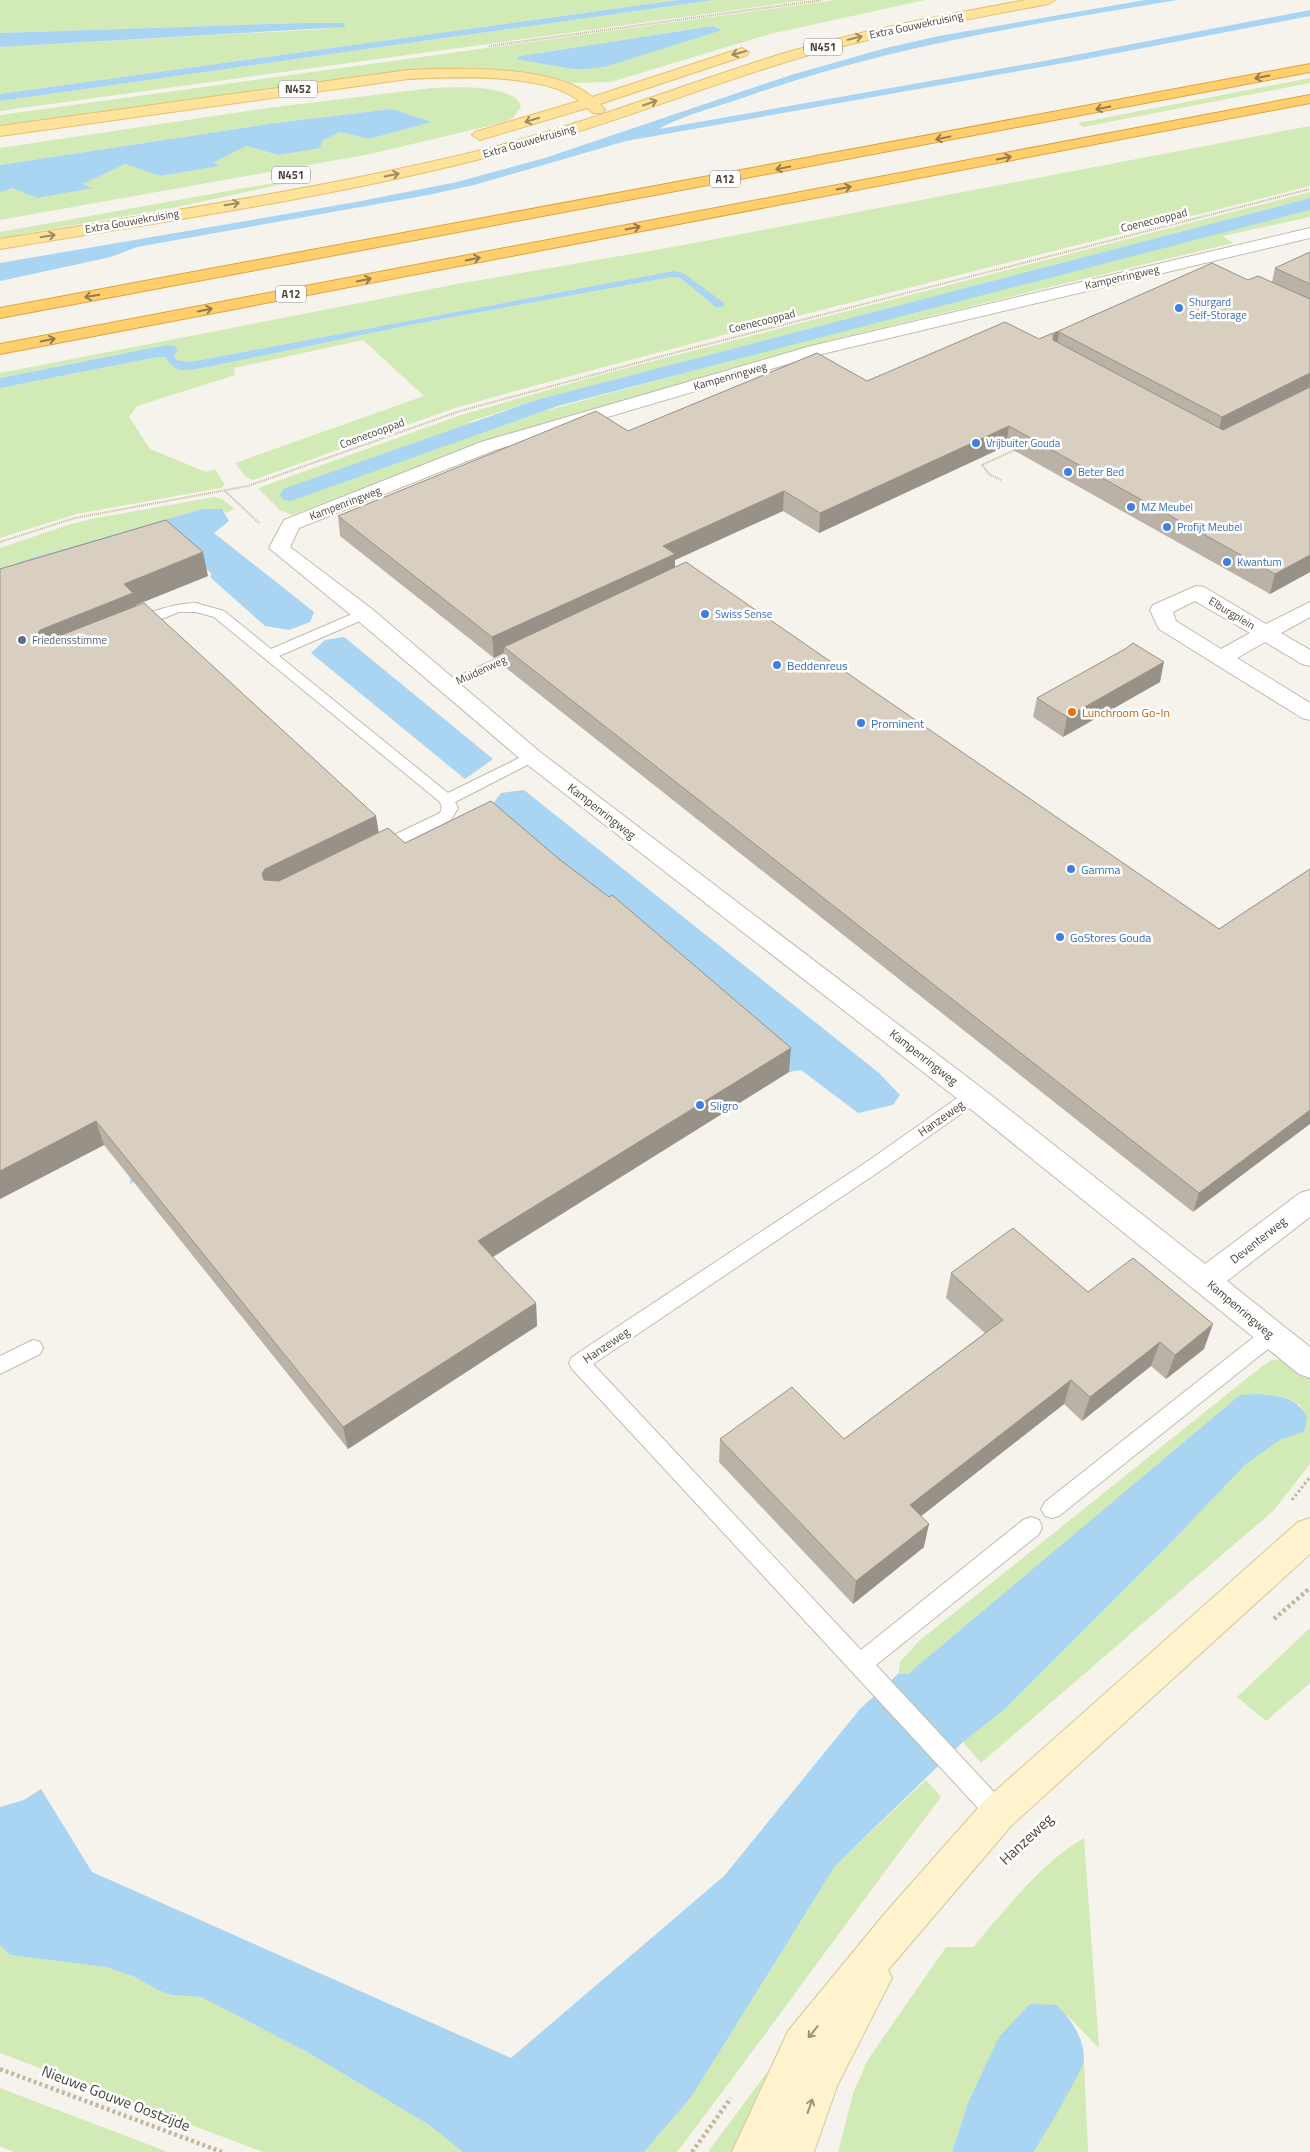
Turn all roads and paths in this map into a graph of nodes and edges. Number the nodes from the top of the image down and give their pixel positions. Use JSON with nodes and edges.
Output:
{"nodes":[{"id":1,"x":974,"y":0,"type":"edge"},
{"id":2,"x":1048,"y":0,"type":"edge"},
{"id":3,"x":889,"y":16,"type":"dead end"},
{"id":4,"x":759,"y":47,"type":"dead end"},
{"id":5,"x":1310,"y":68,"type":"edge"},
{"id":6,"x":1310,"y":99,"type":"edge"},
{"id":7,"x":585,"y":104,"type":"junction"},
{"id":8,"x":604,"y":118,"type":"junction"},
{"id":9,"x":0,"y":131,"type":"edge"},
{"id":10,"x":468,"y":138,"type":"dead end"},
{"id":11,"x":0,"y":140,"type":"edge"},
{"id":12,"x":1310,"y":189,"type":"edge"},
{"id":13,"x":1310,"y":233,"type":"edge"},
{"id":14,"x":0,"y":244,"type":"edge"},
{"id":15,"x":1197,"y":260,"type":"junction"},
{"id":16,"x":1223,"y":272,"type":"edge"},
{"id":17,"x":0,"y":313,"type":"edge"},
{"id":18,"x":0,"y":349,"type":"edge"},
{"id":19,"x":1017,"y":449,"type":"edge"},
{"id":20,"x":1001,"y":480,"type":"dead end"},
{"id":21,"x":224,"y":491,"type":"junction"},
{"id":22,"x":0,"y":542,"type":"edge"},
{"id":23,"x":281,"y":544,"type":"junction"},
{"id":24,"x":1310,"y":608,"type":"edge"},
{"id":25,"x":364,"y":614,"type":"junction"},
{"id":26,"x":126,"y":629,"type":"edge"},
{"id":27,"x":1266,"y":633,"type":"junction"},
{"id":28,"x":536,"y":644,"type":"edge"},
{"id":29,"x":269,"y":655,"type":"junction"},
{"id":30,"x":1221,"y":658,"type":"junction"},
{"id":31,"x":1310,"y":659,"type":"edge"},
{"id":32,"x":448,"y":686,"type":"junction"},
{"id":33,"x":1310,"y":713,"type":"edge"},
{"id":34,"x":532,"y":756,"type":"junction"},
{"id":35,"x":447,"y":800,"type":"junction"},
{"id":36,"x":366,"y":855,"type":"edge"},
{"id":37,"x":973,"y":1096,"type":"junction"},
{"id":38,"x":1310,"y":1200,"type":"edge"},
{"id":39,"x":1206,"y":1280,"type":"junction"},
{"id":40,"x":1271,"y":1335,"type":"junction"},
{"id":41,"x":33,"y":1348,"type":"dead end"},
{"id":42,"x":1310,"y":1365,"type":"edge"},
{"id":43,"x":0,"y":1366,"type":"edge"},
{"id":44,"x":1052,"y":1509,"type":"dead end"},
{"id":45,"x":1031,"y":1527,"type":"dead end"},
{"id":46,"x":1310,"y":1533,"type":"edge"},
{"id":47,"x":1310,"y":1588,"type":"edge"},
{"id":48,"x":1266,"y":1626,"type":"dead end"},
{"id":49,"x":866,"y":1673,"type":"junction"},
{"id":50,"x":998,"y":1813,"type":"junction"},
{"id":51,"x":900,"y":1926,"type":"junction"},
{"id":52,"x":0,"y":2069,"type":"edge"},
{"id":53,"x":222,"y":2152,"type":"edge"},
{"id":54,"x":753,"y":2152,"type":"edge"},
{"id":55,"x":794,"y":2152,"type":"edge"}],
"edges":[{"from":1,"to":3,"type":"main road","name":"Extra Gouwekruising"},
{"from":8,"to":2,"type":"main road","name":"Extra Gouwekruising","number":"N451","one_way":true},
{"from":4,"to":7,"type":"main road","name":"Extra Gouwekruising","one_way":true},
{"from":5,"to":17,"type":"highway","number":"A12","one_way":true},
{"from":18,"to":6,"type":"highway","number":"A12","one_way":true},
{"from":7,"to":8,"type":"main road","number":"N452"},
{"from":7,"to":9,"type":"main road","number":"N452"},
{"from":7,"to":10,"type":"main road","name":"Extra Gouwekruising","one_way":true},
{"from":7,"to":11,"type":"main road","number":"N452"},
{"from":14,"to":8,"type":"main road","name":"Extra Gouwekruising","number":"N451","one_way":true},
{"from":12,"to":21,"type":"path","name":"Coenecooppad"},
{"from":13,"to":15,"type":"street","name":"Kampenringweg"},
{"from":15,"to":16,"type":"street"},
{"from":15,"to":23,"type":"street","name":"Kampenringweg"},
{"from":19,"to":20,"type":"path"},
{"from":21,"to":22,"type":"path","name":"Coenecooppad"},
{"from":21,"to":23,"type":"path"},
{"from":23,"to":25,"type":"street","name":"Kampenringweg"},
{"from":24,"to":27,"type":"street"},
{"from":25,"to":29,"type":"lane"},
{"from":25,"to":32,"type":"street","name":"Kampenringweg"},
{"from":26,"to":29,"type":"lane"},
{"from":27,"to":30,"type":"street","name":"Elburgplein"},
{"from":27,"to":30,"type":"street","name":"Elburgplein"},
{"from":27,"to":31,"type":"street","name":"Elburgplein"},
{"from":28,"to":32,"type":"lane","name":"Muidenweg"},
{"from":29,"to":35,"type":"lane"},
{"from":30,"to":33,"type":"street","name":"Elburgplein"},
{"from":32,"to":34,"type":"street","name":"Kampenringweg"},
{"from":34,"to":35,"type":"lane"},
{"from":34,"to":37,"type":"street","name":"Kampenringweg"},
{"from":35,"to":36,"type":"lane"},
{"from":37,"to":39,"type":"street","name":"Kampenringweg"},
{"from":37,"to":49,"type":"lane","name":"Hanzeweg"},
{"from":38,"to":39,"type":"street","name":"Deventerweg"},
{"from":39,"to":40,"type":"street","name":"Kampenringweg"},
{"from":40,"to":42,"type":"street","name":"Kampenringweg"},
{"from":40,"to":44,"type":"lane"},
{"from":41,"to":43,"type":"lane"},
{"from":45,"to":49,"type":"lane"},
{"from":46,"to":50,"type":"street"},
{"from":47,"to":48,"type":"path"},
{"from":49,"to":50,"type":"lane","name":"Hanzeweg"},
{"from":50,"to":51,"type":"street"},
{"from":51,"to":54,"type":"street","one_way":true},
{"from":55,"to":51,"type":"street","one_way":true},
{"from":52,"to":53,"type":"path","name":"Nieuwe Gouwe Oostzijde"}]}
